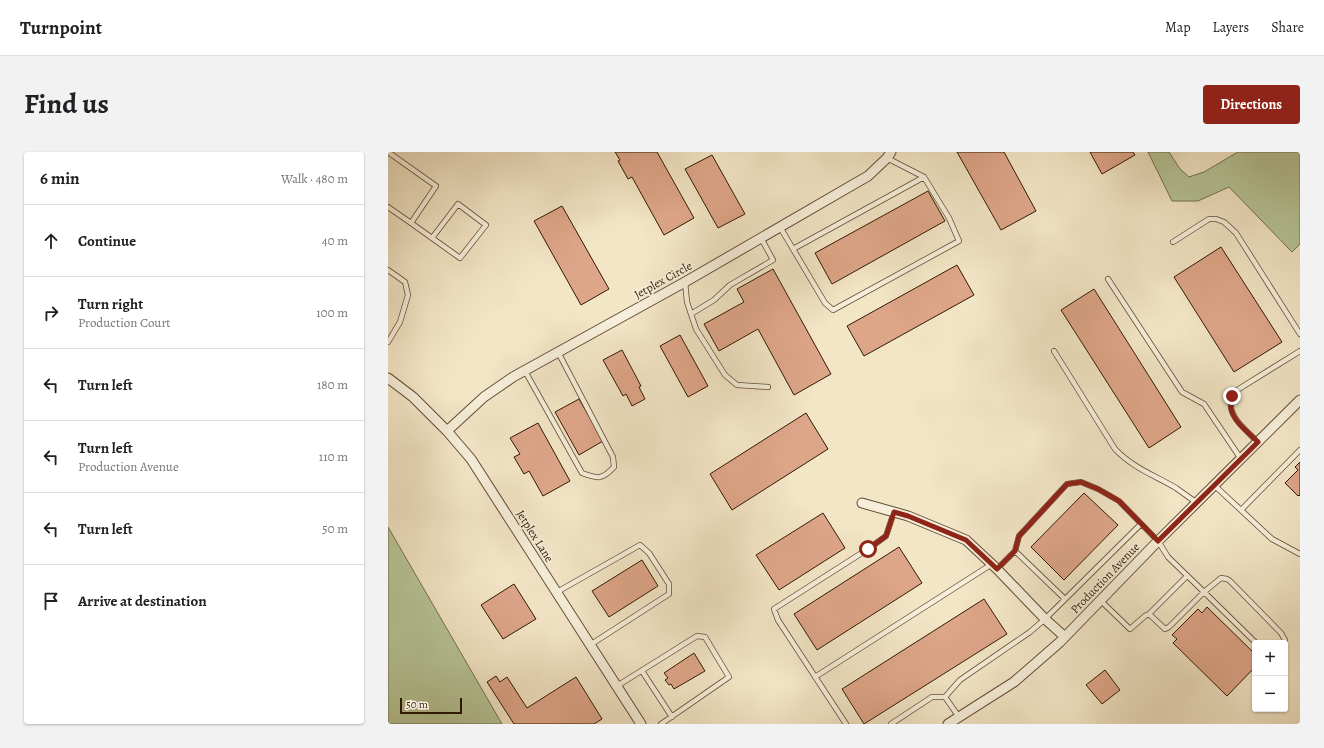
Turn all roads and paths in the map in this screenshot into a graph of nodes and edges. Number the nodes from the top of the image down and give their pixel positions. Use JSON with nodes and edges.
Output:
{"nodes":[{"id":1,"x":388,"y":152,"type":"edge"},
{"id":2,"x":889,"y":155,"type":"edge"},
{"id":3,"x":924,"y":177,"type":"junction"},
{"id":4,"x":388,"y":207,"type":"edge"},
{"id":5,"x":411,"y":223,"type":"junction"},
{"id":6,"x":780,"y":227,"type":"junction"},
{"id":7,"x":432,"y":238,"type":"junction"},
{"id":8,"x":761,"y":238,"type":"junction"},
{"id":9,"x":1173,"y":242,"type":"dead end"},
{"id":10,"x":793,"y":249,"type":"junction"},
{"id":11,"x":388,"y":270,"type":"edge"},
{"id":12,"x":1108,"y":279,"type":"dead end"},
{"id":13,"x":685,"y":282,"type":"junction"},
{"id":14,"x":691,"y":314,"type":"junction"},
{"id":15,"x":1300,"y":334,"type":"edge"},
{"id":16,"x":388,"y":342,"type":"edge"},
{"id":17,"x":1054,"y":351,"type":"dead end"},
{"id":18,"x":1300,"y":351,"type":"edge"},
{"id":19,"x":558,"y":352,"type":"junction"},
{"id":20,"x":524,"y":371,"type":"junction"},
{"id":21,"x":388,"y":378,"type":"edge"},
{"id":22,"x":768,"y":386,"type":"dead end"},
{"id":23,"x":1299,"y":404,"type":"edge"},
{"id":24,"x":447,"y":431,"type":"junction"},
{"id":25,"x":1258,"y":442,"type":"junction"},
{"id":26,"x":1300,"y":450,"type":"edge"},
{"id":27,"x":1241,"y":459,"type":"junction"},
{"id":28,"x":1214,"y":486,"type":"junction"},
{"id":29,"x":862,"y":503,"type":"dead end"},
{"id":30,"x":1196,"y":503,"type":"junction"},
{"id":31,"x":1241,"y":510,"type":"junction"},
{"id":32,"x":894,"y":512,"type":"junction"},
{"id":33,"x":1141,"y":524,"type":"junction"},
{"id":34,"x":1158,"y":541,"type":"junction"},
{"id":35,"x":1015,"y":551,"type":"junction"},
{"id":36,"x":1300,"y":554,"type":"edge"},
{"id":37,"x":995,"y":567,"type":"junction"},
{"id":38,"x":1187,"y":576,"type":"junction"},
{"id":39,"x":557,"y":592,"type":"junction"},
{"id":40,"x":1204,"y":592,"type":"junction"},
{"id":41,"x":1065,"y":599,"type":"junction"},
{"id":42,"x":1100,"y":600,"type":"junction"},
{"id":43,"x":1149,"y":614,"type":"junction"},
{"id":44,"x":1045,"y":619,"type":"junction"},
{"id":45,"x":1065,"y":636,"type":"junction"},
{"id":46,"x":1253,"y":640,"type":"edge"},
{"id":47,"x":1285,"y":640,"type":"edge"},
{"id":48,"x":590,"y":645,"type":"junction"},
{"id":49,"x":642,"y":671,"type":"junction"},
{"id":50,"x":815,"y":677,"type":"junction"},
{"id":51,"x":616,"y":686,"type":"junction"},
{"id":52,"x":945,"y":697,"type":"junction"},
{"id":53,"x":672,"y":717,"type":"junction"},
{"id":54,"x":959,"y":717,"type":"junction"},
{"id":55,"x":641,"y":724,"type":"edge"},
{"id":56,"x":661,"y":724,"type":"edge"},
{"id":57,"x":846,"y":724,"type":"edge"},
{"id":58,"x":891,"y":724,"type":"edge"},
{"id":59,"x":948,"y":724,"type":"edge"}],
"edges":[{"from":1,"to":5,"type":"lane"},
{"from":2,"to":3,"type":"lane"},
{"from":2,"to":6,"type":"street","name":"Jetplex Circle"},
{"from":3,"to":10,"type":"lane"},
{"from":3,"to":10,"type":"lane"},
{"from":4,"to":5,"type":"lane"},
{"from":5,"to":7,"type":"lane"},
{"from":6,"to":8,"type":"street","name":"Jetplex Circle"},
{"from":6,"to":10,"type":"lane"},
{"from":7,"to":7,"type":"lane"},
{"from":8,"to":13,"type":"street","name":"Jetplex Circle"},
{"from":8,"to":14,"type":"lane"},
{"from":9,"to":15,"type":"lane"},
{"from":11,"to":16,"type":"lane"},
{"from":12,"to":27,"type":"lane"},
{"from":13,"to":14,"type":"lane"},
{"from":13,"to":19,"type":"street","name":"Jetplex Circle"},
{"from":14,"to":22,"type":"lane"},
{"from":17,"to":30,"type":"lane"},
{"from":18,"to":25,"type":"lane"},
{"from":19,"to":20,"type":"street","name":"Jetplex Circle"},
{"from":19,"to":20,"type":"lane"},
{"from":20,"to":24,"type":"street","name":"Jetplex Circle"},
{"from":21,"to":24,"type":"street","name":"Jetplex Lane"},
{"from":23,"to":25,"type":"street","name":"Production Avenue"},
{"from":24,"to":39,"type":"street","name":"Jetplex Lane"},
{"from":25,"to":27,"type":"street","name":"Production Avenue"},
{"from":26,"to":31,"type":"lane"},
{"from":27,"to":28,"type":"street","name":"Production Avenue"},
{"from":28,"to":30,"type":"street","name":"Production Avenue"},
{"from":28,"to":31,"type":"lane"},
{"from":29,"to":32,"type":"street"},
{"from":30,"to":34,"type":"street","name":"Production Avenue"},
{"from":31,"to":36,"type":"lane"},
{"from":32,"to":37,"type":"street"},
{"from":32,"to":50,"type":"lane"},
{"from":33,"to":34,"type":"lane"},
{"from":33,"to":35,"type":"lane"},
{"from":33,"to":41,"type":"lane"},
{"from":34,"to":38,"type":"lane"},
{"from":34,"to":42,"type":"street","name":"Production Avenue"},
{"from":35,"to":37,"type":"lane"},
{"from":35,"to":41,"type":"lane"},
{"from":37,"to":44,"type":"street"},
{"from":37,"to":50,"type":"lane"},
{"from":38,"to":40,"type":"lane"},
{"from":38,"to":43,"type":"lane"},
{"from":39,"to":48,"type":"street","name":"Jetplex Lane"},
{"from":39,"to":48,"type":"lane"},
{"from":40,"to":43,"type":"lane"},
{"from":40,"to":46,"type":"lane"},
{"from":40,"to":47,"type":"lane"},
{"from":41,"to":44,"type":"lane"},
{"from":42,"to":43,"type":"lane"},
{"from":42,"to":45,"type":"street","name":"Production Avenue"},
{"from":44,"to":45,"type":"street"},
{"from":44,"to":52,"type":"lane"},
{"from":45,"to":54,"type":"street","name":"Production Avenue"},
{"from":48,"to":51,"type":"street","name":"Jetplex Lane"},
{"from":49,"to":51,"type":"lane"},
{"from":49,"to":53,"type":"lane"},
{"from":49,"to":53,"type":"lane"},
{"from":50,"to":57,"type":"lane"},
{"from":51,"to":55,"type":"street","name":"Jetplex Lane"},
{"from":52,"to":54,"type":"lane"},
{"from":52,"to":58,"type":"lane"},
{"from":53,"to":56,"type":"lane"},
{"from":54,"to":59,"type":"street","name":"Production Avenue"}]}
